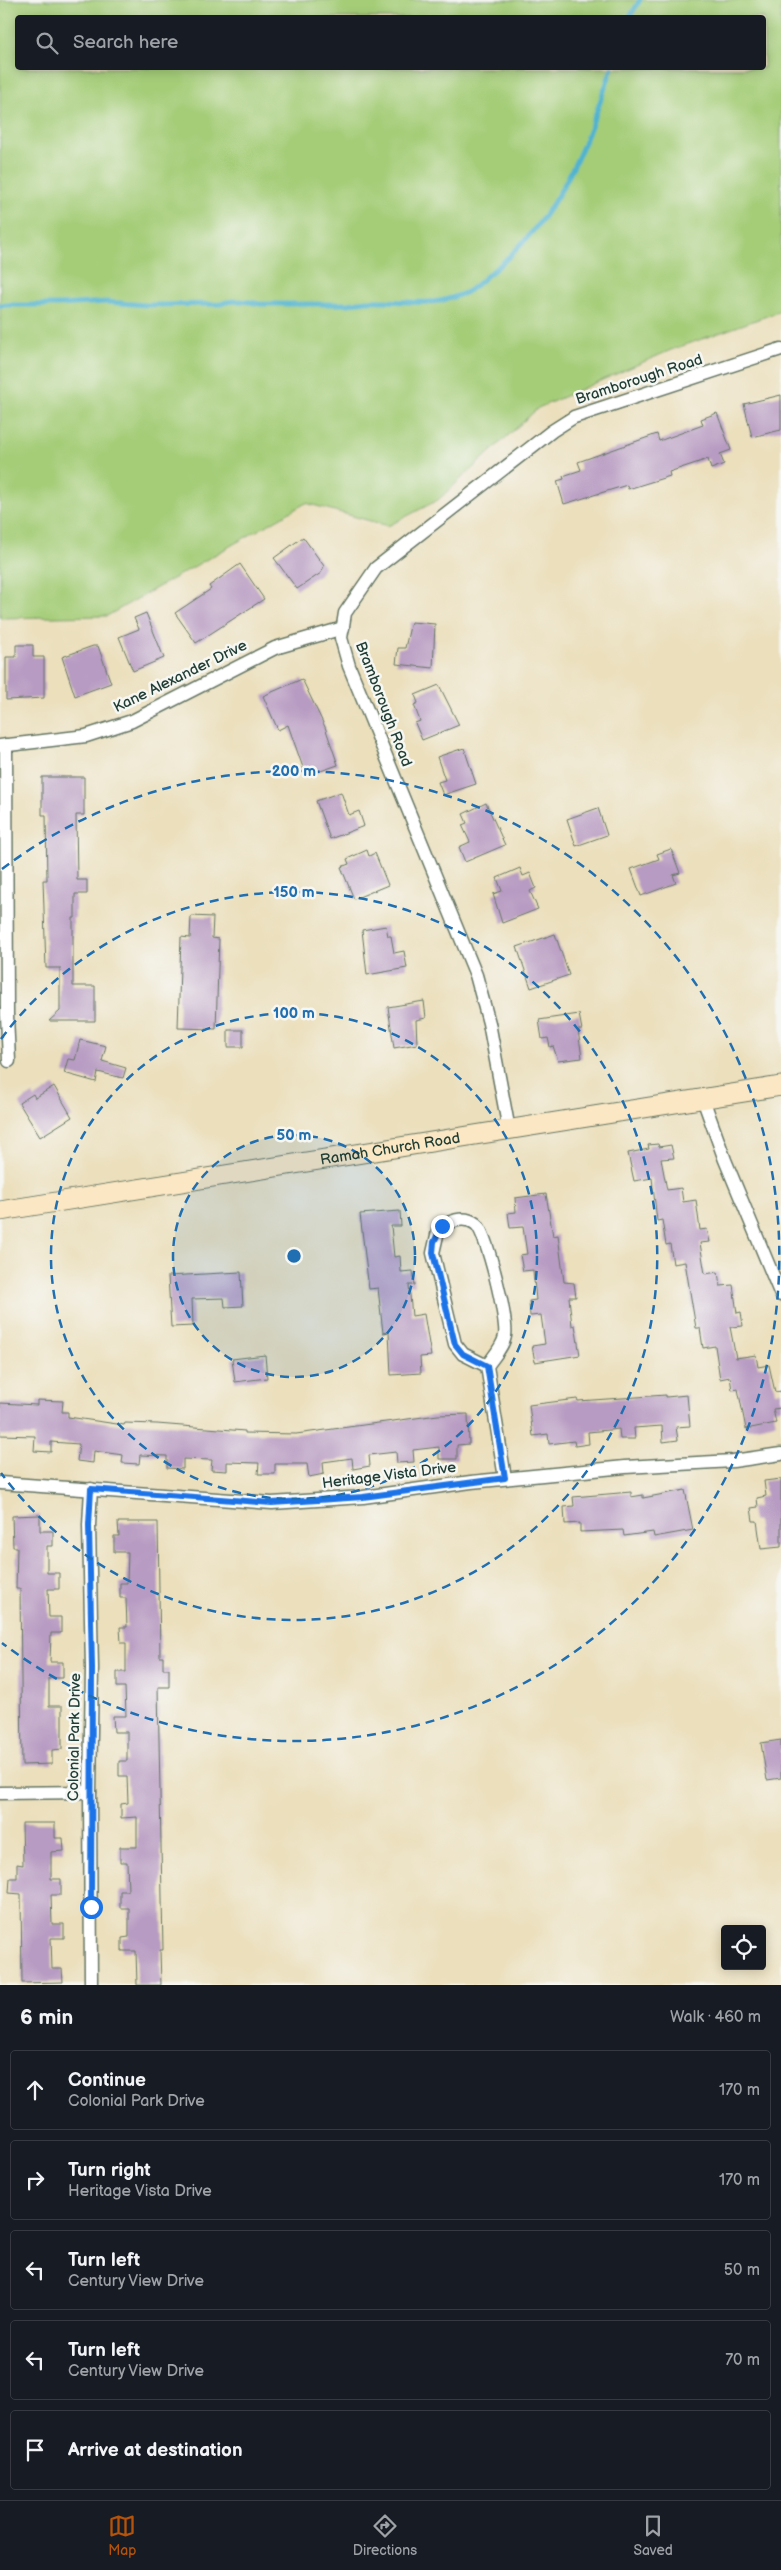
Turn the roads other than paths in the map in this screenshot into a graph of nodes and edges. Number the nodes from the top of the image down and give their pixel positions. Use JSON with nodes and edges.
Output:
{"nodes":[{"id":1,"x":781,"y":349,"type":"edge"},
{"id":2,"x":343,"y":628,"type":"junction"},
{"id":3,"x":3,"y":745,"type":"edge"},
{"id":4,"x":9,"y":1061,"type":"dead end"},
{"id":5,"x":781,"y":1086,"type":"edge"},
{"id":6,"x":703,"y":1099,"type":"junction"},
{"id":7,"x":509,"y":1130,"type":"junction"},
{"id":8,"x":0,"y":1211,"type":"edge"},
{"id":9,"x":781,"y":1295,"type":"edge"},
{"id":10,"x":487,"y":1366,"type":"junction"},
{"id":11,"x":781,"y":1454,"type":"edge"},
{"id":12,"x":505,"y":1478,"type":"junction"},
{"id":13,"x":0,"y":1483,"type":"edge"},
{"id":14,"x":91,"y":1489,"type":"junction"},
{"id":15,"x":90,"y":1792,"type":"junction"},
{"id":16,"x":0,"y":1793,"type":"edge"},
{"id":17,"x":92,"y":1985,"type":"edge"}],
"edges":[{"from":1,"to":2,"type":"street","name":"Bramborough Road"},
{"from":2,"to":3,"type":"street","name":"Kane Alexander Drive"},
{"from":2,"to":7,"type":"street","name":"Bramborough Road"},
{"from":3,"to":4,"type":"street"},
{"from":5,"to":6,"type":"main road","name":"Ramah Church Road"},
{"from":6,"to":7,"type":"main road","name":"Ramah Church Road"},
{"from":6,"to":9,"type":"street"},
{"from":7,"to":8,"type":"main road","name":"Ramah Church Road"},
{"from":10,"to":10,"type":"street"},
{"from":10,"to":12,"type":"street"},
{"from":11,"to":12,"type":"street","name":"Heritage Vista Drive"},
{"from":12,"to":14,"type":"street","name":"Heritage Vista Drive"},
{"from":13,"to":14,"type":"street","name":"Heritage Vista Drive"},
{"from":14,"to":15,"type":"street","name":"Colonial Park Drive"},
{"from":15,"to":16,"type":"street"},
{"from":15,"to":17,"type":"street","name":"Colonial Park Drive"}]}
